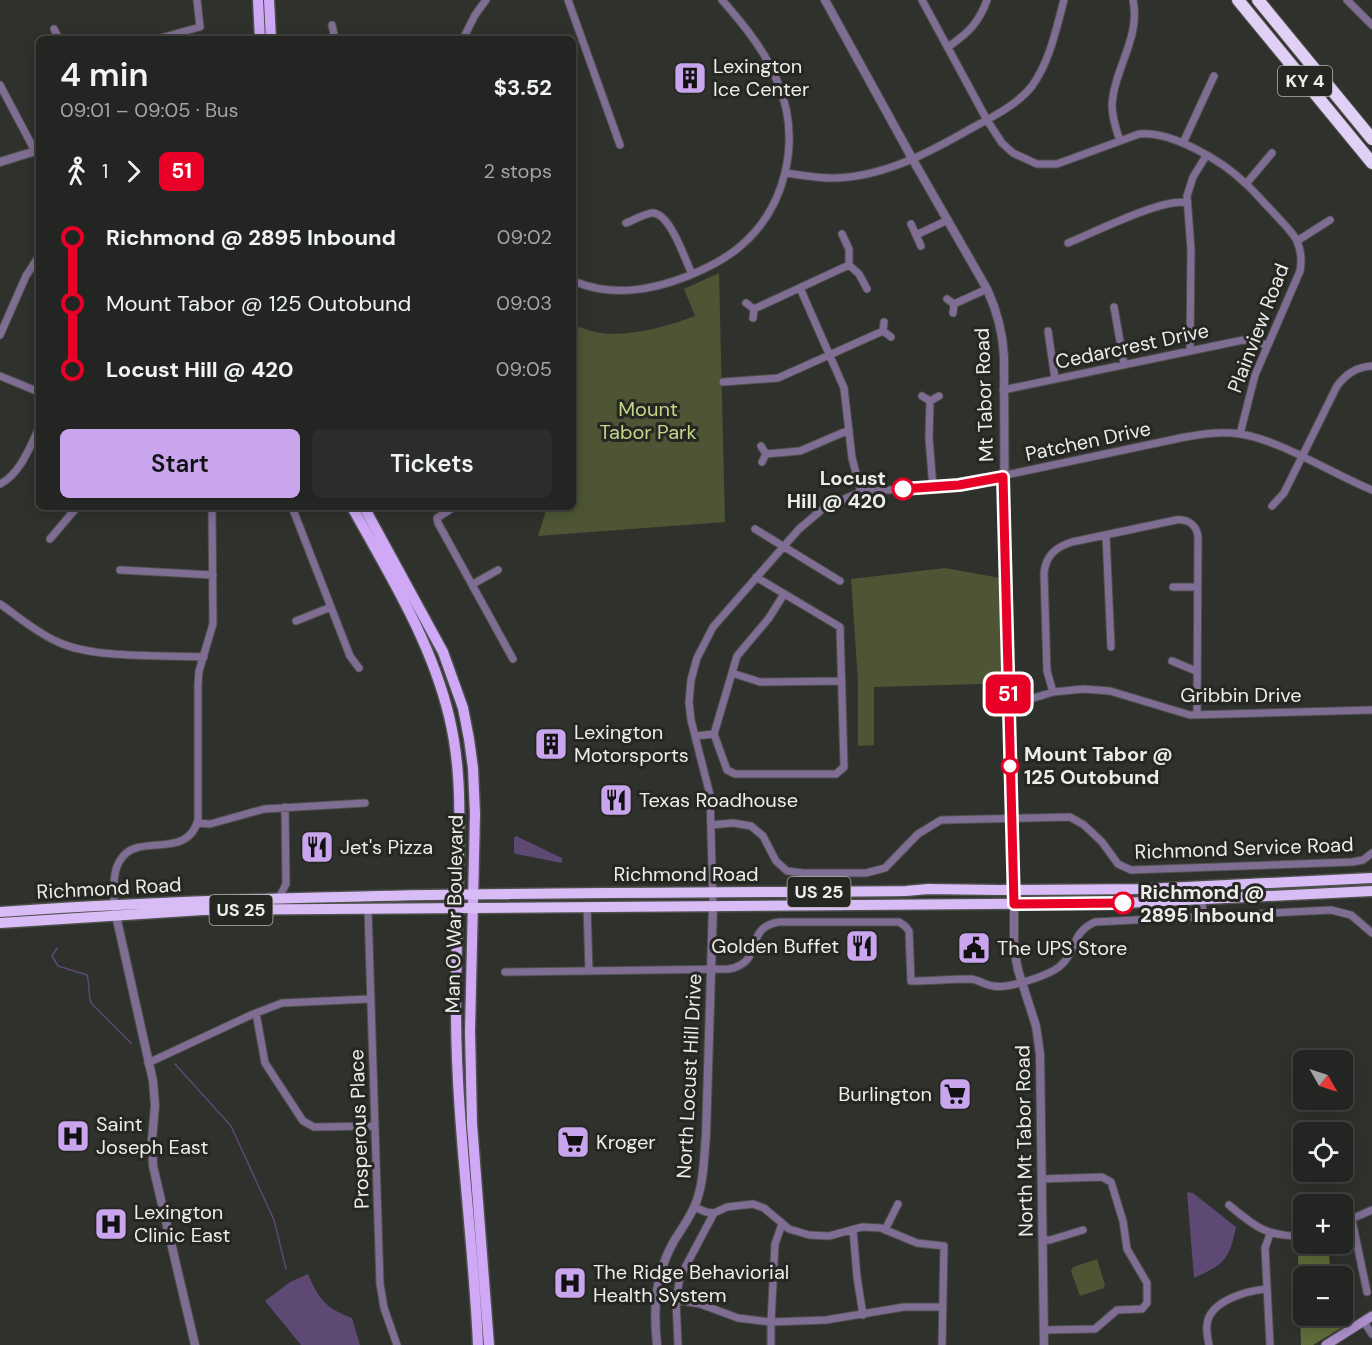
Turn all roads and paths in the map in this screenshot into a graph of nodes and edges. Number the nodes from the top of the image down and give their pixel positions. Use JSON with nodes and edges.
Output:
{"nodes":[{"id":1,"x":197,"y":0,"type":"edge"},
{"id":2,"x":258,"y":0,"type":"edge"},
{"id":3,"x":268,"y":0,"type":"edge"},
{"id":4,"x":484,"y":0,"type":"edge"},
{"id":5,"x":568,"y":0,"type":"edge"},
{"id":6,"x":722,"y":0,"type":"edge"},
{"id":7,"x":825,"y":0,"type":"edge"},
{"id":8,"x":922,"y":0,"type":"edge"},
{"id":9,"x":987,"y":0,"type":"edge"},
{"id":10,"x":1064,"y":0,"type":"edge"},
{"id":11,"x":1133,"y":0,"type":"edge"},
{"id":12,"x":1238,"y":0,"type":"edge"},
{"id":13,"x":1258,"y":0,"type":"edge"},
{"id":14,"x":1347,"y":0,"type":"edge"},
{"id":15,"x":332,"y":25,"type":"dead end"},
{"id":16,"x":1372,"y":25,"type":"edge"},
{"id":17,"x":54,"y":29,"type":"dead end"},
{"id":18,"x":58,"y":36,"type":"edge"},
{"id":19,"x":168,"y":36,"type":"edge"},
{"id":20,"x":260,"y":36,"type":"edge"},
{"id":21,"x":271,"y":36,"type":"edge"},
{"id":22,"x":334,"y":36,"type":"edge"},
{"id":23,"x":464,"y":36,"type":"edge"},
{"id":24,"x":948,"y":47,"type":"junction"},
{"id":25,"x":1214,"y":76,"type":"dead end"},
{"id":26,"x":0,"y":85,"type":"edge"},
{"id":27,"x":987,"y":120,"type":"junction"},
{"id":28,"x":1372,"y":139,"type":"edge"},
{"id":29,"x":1120,"y":141,"type":"junction"},
{"id":30,"x":1183,"y":143,"type":"junction"},
{"id":31,"x":620,"y":146,"type":"dead end"},
{"id":32,"x":36,"y":149,"type":"edge"},
{"id":33,"x":36,"y":151,"type":"edge"},
{"id":34,"x":1272,"y":153,"type":"dead end"},
{"id":35,"x":1206,"y":156,"type":"junction"},
{"id":36,"x":913,"y":160,"type":"junction"},
{"id":37,"x":0,"y":162,"type":"edge"},
{"id":38,"x":1372,"y":163,"type":"edge"},
{"id":39,"x":785,"y":173,"type":"junction"},
{"id":40,"x":1246,"y":184,"type":"junction"},
{"id":41,"x":1187,"y":203,"type":"junction"},
{"id":42,"x":948,"y":220,"type":"junction"},
{"id":43,"x":1330,"y":220,"type":"dead end"},
{"id":44,"x":626,"y":223,"type":"dead end"},
{"id":45,"x":911,"y":224,"type":"dead end"},
{"id":46,"x":842,"y":234,"type":"dead end"},
{"id":47,"x":916,"y":235,"type":"junction"},
{"id":48,"x":1297,"y":241,"type":"junction"},
{"id":49,"x":1068,"y":243,"type":"dead end"},
{"id":50,"x":921,"y":246,"type":"dead end"},
{"id":51,"x":36,"y":261,"type":"edge"},
{"id":52,"x":849,"y":265,"type":"junction"},
{"id":53,"x":692,"y":274,"type":"junction"},
{"id":54,"x":576,"y":282,"type":"edge"},
{"id":55,"x":800,"y":288,"type":"junction"},
{"id":56,"x":987,"y":289,"type":"junction"},
{"id":57,"x":867,"y":290,"type":"dead end"},
{"id":58,"x":947,"y":299,"type":"dead end"},
{"id":59,"x":746,"y":303,"type":"dead end"},
{"id":60,"x":954,"y":304,"type":"junction"},
{"id":61,"x":1114,"y":306,"type":"dead end"},
{"id":62,"x":754,"y":309,"type":"junction"},
{"id":63,"x":953,"y":313,"type":"dead end"},
{"id":64,"x":753,"y":318,"type":"dead end"},
{"id":65,"x":884,"y":322,"type":"dead end"},
{"id":66,"x":883,"y":331,"type":"junction"},
{"id":67,"x":1048,"y":331,"type":"dead end"},
{"id":68,"x":0,"y":335,"type":"edge"},
{"id":69,"x":891,"y":337,"type":"dead end"},
{"id":70,"x":1267,"y":346,"type":"junction"},
{"id":71,"x":1190,"y":350,"type":"junction"},
{"id":72,"x":830,"y":355,"type":"junction"},
{"id":73,"x":1124,"y":364,"type":"junction"},
{"id":74,"x":1372,"y":366,"type":"edge"},
{"id":75,"x":0,"y":376,"type":"edge"},
{"id":76,"x":1055,"y":379,"type":"junction"},
{"id":77,"x":723,"y":382,"type":"dead end"},
{"id":78,"x":1003,"y":390,"type":"junction"},
{"id":79,"x":36,"y":391,"type":"edge"},
{"id":80,"x":922,"y":396,"type":"dead end"},
{"id":81,"x":939,"y":396,"type":"dead end"},
{"id":82,"x":930,"y":400,"type":"junction"},
{"id":83,"x":849,"y":430,"type":"junction"},
{"id":84,"x":36,"y":434,"type":"edge"},
{"id":85,"x":1240,"y":434,"type":"junction"},
{"id":86,"x":761,"y":446,"type":"dead end"},
{"id":87,"x":766,"y":454,"type":"junction"},
{"id":88,"x":1302,"y":458,"type":"junction"},
{"id":89,"x":762,"y":462,"type":"dead end"},
{"id":90,"x":1003,"y":477,"type":"junction"},
{"id":91,"x":0,"y":484,"type":"edge"},
{"id":92,"x":933,"y":488,"type":"junction"},
{"id":93,"x":1372,"y":490,"type":"edge"},
{"id":94,"x":861,"y":492,"type":"junction"},
{"id":95,"x":1272,"y":506,"type":"dead end"},
{"id":96,"x":74,"y":510,"type":"edge"},
{"id":97,"x":212,"y":510,"type":"edge"},
{"id":98,"x":293,"y":510,"type":"edge"},
{"id":99,"x":354,"y":510,"type":"edge"},
{"id":100,"x":366,"y":510,"type":"edge"},
{"id":101,"x":449,"y":510,"type":"edge"},
{"id":102,"x":755,"y":529,"type":"dead end"},
{"id":103,"x":1106,"y":535,"type":"junction"},
{"id":104,"x":50,"y":539,"type":"dead end"},
{"id":105,"x":783,"y":547,"type":"junction"},
{"id":106,"x":120,"y":570,"type":"dead end"},
{"id":107,"x":498,"y":570,"type":"dead end"},
{"id":108,"x":213,"y":574,"type":"junction"},
{"id":109,"x":756,"y":577,"type":"junction"},
{"id":110,"x":840,"y":581,"type":"dead end"},
{"id":111,"x":473,"y":584,"type":"junction"},
{"id":112,"x":1173,"y":587,"type":"dead end"},
{"id":113,"x":1197,"y":587,"type":"junction"},
{"id":114,"x":784,"y":594,"type":"junction"},
{"id":115,"x":0,"y":604,"type":"edge"},
{"id":116,"x":331,"y":607,"type":"junction"},
{"id":117,"x":296,"y":621,"type":"dead end"},
{"id":118,"x":1110,"y":648,"type":"dead end"},
{"id":119,"x":204,"y":657,"type":"junction"},
{"id":120,"x":513,"y":659,"type":"dead end"},
{"id":121,"x":1172,"y":661,"type":"dead end"},
{"id":122,"x":359,"y":668,"type":"dead end"},
{"id":123,"x":1196,"y":671,"type":"junction"},
{"id":124,"x":732,"y":673,"type":"junction"},
{"id":125,"x":842,"y":681,"type":"junction"},
{"id":126,"x":1053,"y":692,"type":"junction"},
{"id":127,"x":1008,"y":706,"type":"junction"},
{"id":128,"x":1372,"y":710,"type":"edge"},
{"id":129,"x":1197,"y":715,"type":"junction"},
{"id":130,"x":714,"y":734,"type":"junction"},
{"id":131,"x":694,"y":736,"type":"junction"},
{"id":132,"x":365,"y":803,"type":"dead end"},
{"id":133,"x":285,"y":807,"type":"junction"},
{"id":134,"x":1011,"y":817,"type":"junction"},
{"id":135,"x":197,"y":823,"type":"junction"},
{"id":136,"x":711,"y":825,"type":"junction"},
{"id":137,"x":1372,"y":853,"type":"edge"},
{"id":138,"x":1298,"y":864,"type":"junction"},
{"id":139,"x":1372,"y":878,"type":"edge"},
{"id":140,"x":1300,"y":882,"type":"junction"},
{"id":141,"x":286,"y":884,"type":"junction"},
{"id":142,"x":1014,"y":890,"type":"junction"},
{"id":143,"x":1372,"y":891,"type":"edge"},
{"id":144,"x":712,"y":892,"type":"junction"},
{"id":145,"x":458,"y":894,"type":"junction"},
{"id":146,"x":473,"y":894,"type":"junction"},
{"id":147,"x":302,"y":896,"type":"junction"},
{"id":148,"x":276,"y":897,"type":"junction"},
{"id":149,"x":1202,"y":900,"type":"junction"},
{"id":150,"x":1014,"y":904,"type":"junction"},
{"id":151,"x":713,"y":906,"type":"junction"},
{"id":152,"x":586,"y":907,"type":"junction"},
{"id":153,"x":114,"y":909,"type":"junction"},
{"id":154,"x":458,"y":909,"type":"junction"},
{"id":155,"x":473,"y":909,"type":"junction"},
{"id":156,"x":368,"y":910,"type":"junction"},
{"id":157,"x":0,"y":912,"type":"edge"},
{"id":158,"x":1203,"y":918,"type":"junction"},
{"id":159,"x":0,"y":923,"type":"edge"},
{"id":160,"x":1372,"y":933,"type":"edge"},
{"id":161,"x":712,"y":970,"type":"junction"},
{"id":162,"x":589,"y":971,"type":"junction"},
{"id":163,"x":505,"y":972,"type":"dead end"},
{"id":164,"x":1022,"y":982,"type":"junction"},
{"id":165,"x":369,"y":999,"type":"junction"},
{"id":166,"x":256,"y":1013,"type":"junction"},
{"id":167,"x":148,"y":1063,"type":"junction"},
{"id":168,"x":375,"y":1126,"type":"junction"},
{"id":169,"x":1042,"y":1179,"type":"junction"},
{"id":170,"x":898,"y":1204,"type":"dead end"},
{"id":171,"x":1228,"y":1205,"type":"dead end"},
{"id":172,"x":694,"y":1206,"type":"junction"},
{"id":173,"x":1372,"y":1210,"type":"edge"},
{"id":174,"x":714,"y":1213,"type":"junction"},
{"id":175,"x":1353,"y":1220,"type":"edge"},
{"id":176,"x":782,"y":1224,"type":"junction"},
{"id":177,"x":1353,"y":1225,"type":"edge"},
{"id":178,"x":853,"y":1230,"type":"junction"},
{"id":179,"x":885,"y":1230,"type":"junction"},
{"id":180,"x":1083,"y":1230,"type":"dead end"},
{"id":181,"x":1270,"y":1233,"type":"junction"},
{"id":182,"x":1293,"y":1235,"type":"edge"},
{"id":183,"x":1043,"y":1240,"type":"junction"},
{"id":184,"x":1266,"y":1289,"type":"junction"},
{"id":185,"x":1367,"y":1292,"type":"dead end"},
{"id":186,"x":655,"y":1296,"type":"junction"},
{"id":187,"x":676,"y":1300,"type":"junction"},
{"id":188,"x":943,"y":1307,"type":"junction"},
{"id":189,"x":863,"y":1314,"type":"junction"},
{"id":190,"x":1368,"y":1319,"type":"edge"},
{"id":191,"x":771,"y":1322,"type":"junction"},
{"id":192,"x":1044,"y":1330,"type":"junction"},
{"id":193,"x":1372,"y":1334,"type":"edge"},
{"id":194,"x":195,"y":1345,"type":"edge"},
{"id":195,"x":397,"y":1345,"type":"edge"},
{"id":196,"x":478,"y":1345,"type":"edge"},
{"id":197,"x":489,"y":1345,"type":"edge"},
{"id":198,"x":657,"y":1345,"type":"edge"},
{"id":199,"x":678,"y":1345,"type":"edge"},
{"id":200,"x":771,"y":1345,"type":"edge"},
{"id":201,"x":942,"y":1345,"type":"edge"},
{"id":202,"x":1044,"y":1345,"type":"edge"},
{"id":203,"x":1209,"y":1345,"type":"edge"},
{"id":204,"x":1270,"y":1345,"type":"edge"},
{"id":205,"x":1326,"y":1345,"type":"edge"}],
"edges":[{"from":1,"to":19,"type":"street"},
{"from":2,"to":20,"type":"main road"},
{"from":3,"to":21,"type":"main road"},
{"from":4,"to":23,"type":"street"},
{"from":5,"to":31,"type":"street"},
{"from":6,"to":39,"type":"street"},
{"from":7,"to":36,"type":"street","name":"Mt Tabor Road"},
{"from":8,"to":24,"type":"street","name":"Plainview Road"},
{"from":9,"to":24,"type":"street"},
{"from":10,"to":27,"type":"street"},
{"from":11,"to":29,"type":"street"},
{"from":12,"to":38,"type":"highway","number":"KY 4"},
{"from":13,"to":28,"type":"highway","number":"KY 4"},
{"from":14,"to":16,"type":"street"},
{"from":15,"to":22,"type":"street"},
{"from":17,"to":18,"type":"street"},
{"from":24,"to":27,"type":"street","name":"Plainview Road"},
{"from":25,"to":30,"type":"street"},
{"from":26,"to":32,"type":"street"},
{"from":27,"to":29,"type":"street","name":"Plainview Road"},
{"from":27,"to":36,"type":"street"},
{"from":29,"to":30,"type":"street","name":"Plainview Road"},
{"from":30,"to":35,"type":"street","name":"Plainview Road"},
{"from":33,"to":37,"type":"street"},
{"from":34,"to":40,"type":"street"},
{"from":35,"to":40,"type":"street","name":"Plainview Road"},
{"from":35,"to":41,"type":"street"},
{"from":36,"to":39,"type":"street"},
{"from":36,"to":42,"type":"street","name":"Mt Tabor Road"},
{"from":39,"to":53,"type":"street"},
{"from":40,"to":48,"type":"street","name":"Plainview Road"},
{"from":41,"to":49,"type":"street"},
{"from":41,"to":71,"type":"street"},
{"from":42,"to":47,"type":"street"},
{"from":42,"to":56,"type":"street","name":"Mt Tabor Road"},
{"from":43,"to":48,"type":"street"},
{"from":44,"to":53,"type":"street"},
{"from":45,"to":47,"type":"street"},
{"from":46,"to":52,"type":"street"},
{"from":47,"to":50,"type":"street"},
{"from":48,"to":70,"type":"street","name":"Plainview Road"},
{"from":51,"to":68,"type":"street"},
{"from":52,"to":55,"type":"street"},
{"from":52,"to":57,"type":"street"},
{"from":53,"to":54,"type":"street"},
{"from":55,"to":62,"type":"street"},
{"from":55,"to":72,"type":"street"},
{"from":56,"to":60,"type":"street"},
{"from":56,"to":78,"type":"street","name":"Mt Tabor Road"},
{"from":58,"to":60,"type":"street"},
{"from":59,"to":62,"type":"street"},
{"from":60,"to":63,"type":"street"},
{"from":61,"to":73,"type":"street"},
{"from":62,"to":64,"type":"street"},
{"from":65,"to":66,"type":"street"},
{"from":66,"to":69,"type":"street"},
{"from":66,"to":72,"type":"street"},
{"from":67,"to":76,"type":"street"},
{"from":70,"to":71,"type":"street","name":"Cedarcrest Drive"},
{"from":70,"to":85,"type":"street","name":"Plainview Road"},
{"from":71,"to":73,"type":"street","name":"Cedarcrest Drive"},
{"from":72,"to":77,"type":"street"},
{"from":72,"to":83,"type":"street"},
{"from":73,"to":76,"type":"street","name":"Cedarcrest Drive"},
{"from":74,"to":88,"type":"street"},
{"from":75,"to":79,"type":"street"},
{"from":76,"to":78,"type":"street","name":"Cedarcrest Drive"},
{"from":78,"to":90,"type":"street","name":"Mt Tabor Road"},
{"from":80,"to":82,"type":"street"},
{"from":81,"to":82,"type":"street"},
{"from":82,"to":92,"type":"street"},
{"from":83,"to":87,"type":"street"},
{"from":83,"to":94,"type":"street"},
{"from":84,"to":91,"type":"street"},
{"from":85,"to":88,"type":"street","name":"Patchen Drive"},
{"from":85,"to":90,"type":"street","name":"Patchen Drive"},
{"from":86,"to":87,"type":"street"},
{"from":87,"to":89,"type":"street"},
{"from":88,"to":93,"type":"street","name":"Patchen Drive"},
{"from":88,"to":95,"type":"street"},
{"from":90,"to":92,"type":"street","name":"Patchen Drive"},
{"from":90,"to":127,"type":"street","name":"Mt Tabor Road"},
{"from":92,"to":94,"type":"street","name":"Patchen Drive"},
{"from":94,"to":105,"type":"street","name":"Patchen Drive"},
{"from":96,"to":104,"type":"street"},
{"from":97,"to":108,"type":"street"},
{"from":98,"to":116,"type":"street"},
{"from":99,"to":145,"type":"main road","name":"Man O War Boulevard"},
{"from":100,"to":146,"type":"main road","name":"Man O War Boulevard"},
{"from":101,"to":111,"type":"street"},
{"from":102,"to":105,"type":"street"},
{"from":103,"to":113,"type":"street"},
{"from":103,"to":118,"type":"street"},
{"from":103,"to":126,"type":"street"},
{"from":105,"to":109,"type":"street","name":"Patchen Drive"},
{"from":105,"to":110,"type":"street"},
{"from":106,"to":108,"type":"street"},
{"from":107,"to":111,"type":"street"},
{"from":108,"to":119,"type":"street"},
{"from":109,"to":114,"type":"street"},
{"from":109,"to":131,"type":"street","name":"Patchen Drive"},
{"from":111,"to":120,"type":"street"},
{"from":112,"to":113,"type":"street"},
{"from":113,"to":123,"type":"street"},
{"from":114,"to":124,"type":"street"},
{"from":114,"to":125,"type":"street"},
{"from":115,"to":119,"type":"street"},
{"from":116,"to":117,"type":"street"},
{"from":116,"to":122,"type":"street"},
{"from":119,"to":135,"type":"street"},
{"from":121,"to":123,"type":"street"},
{"from":123,"to":129,"type":"street"},
{"from":124,"to":125,"type":"street"},
{"from":124,"to":130,"type":"street"},
{"from":125,"to":130,"type":"street"},
{"from":126,"to":127,"type":"street","name":"Gribbin Drive"},
{"from":126,"to":129,"type":"street","name":"Gribbin Drive"},
{"from":127,"to":134,"type":"street","name":"Mt Tabor Road"},
{"from":128,"to":129,"type":"street","name":"Gribbin Drive"},
{"from":130,"to":131,"type":"street"},
{"from":131,"to":136,"type":"street","name":"Patchen Drive"},
{"from":132,"to":133,"type":"street"},
{"from":133,"to":135,"type":"street"},
{"from":133,"to":141,"type":"street"},
{"from":134,"to":136,"type":"street","name":"Richmond Service Road"},
{"from":134,"to":138,"type":"street","name":"Richmond Service Road"},
{"from":134,"to":142,"type":"street","name":"Mt Tabor Road"},
{"from":135,"to":153,"type":"street"},
{"from":136,"to":144,"type":"street","name":"Patchen Drive"},
{"from":137,"to":138,"type":"street","name":"Richmond Service Road"},
{"from":138,"to":140,"type":"street"},
{"from":139,"to":140,"type":"highway","name":"Richmond Road","number":"US 25"},
{"from":140,"to":142,"type":"highway","name":"Richmond Road","number":"US 25"},
{"from":141,"to":147,"type":"street"},
{"from":141,"to":148,"type":"street"},
{"from":142,"to":144,"type":"highway","name":"Richmond Road","number":"US 25"},
{"from":142,"to":150,"type":"street","name":"Mt Tabor Road"},
{"from":143,"to":149,"type":"highway","name":"Richmond Road","number":"US 25"},
{"from":144,"to":146,"type":"highway","name":"Richmond Road","number":"US 25"},
{"from":144,"to":151,"type":"street","name":"Patchen Drive"},
{"from":145,"to":146,"type":"highway","name":"Richmond Road","number":"US 25"},
{"from":145,"to":147,"type":"highway","name":"Richmond Road","number":"US 25"},
{"from":145,"to":154,"type":"main road","name":"Man O War Boulevard"},
{"from":146,"to":155,"type":"main road","name":"Man O War Boulevard"},
{"from":147,"to":148,"type":"highway","name":"Richmond Road","number":"US 25"},
{"from":148,"to":153,"type":"highway","name":"Richmond Road","number":"US 25"},
{"from":149,"to":150,"type":"highway","name":"Richmond Road","number":"US 25"},
{"from":149,"to":158,"type":"street"},
{"from":150,"to":151,"type":"highway","name":"Richmond Road","number":"US 25"},
{"from":150,"to":164,"type":"street","name":"North Mt Tabor Road"},
{"from":151,"to":152,"type":"highway","name":"Richmond Road","number":"US 25"},
{"from":151,"to":161,"type":"street","name":"North Locust Hill Drive"},
{"from":152,"to":155,"type":"highway","name":"Richmond Road","number":"US 25"},
{"from":152,"to":162,"type":"street"},
{"from":153,"to":156,"type":"highway","name":"Richmond Road","number":"US 25"},
{"from":153,"to":157,"type":"highway","name":"Richmond Road","number":"US 25"},
{"from":153,"to":159,"type":"highway","name":"Richmond Road","number":"US 25"},
{"from":153,"to":167,"type":"street"},
{"from":154,"to":155,"type":"highway","name":"Richmond Road","number":"US 25"},
{"from":154,"to":156,"type":"highway","name":"Richmond Road","number":"US 25"},
{"from":154,"to":196,"type":"main road","name":"Man O War Boulevard"},
{"from":155,"to":197,"type":"main road","name":"Man O War Boulevard"},
{"from":156,"to":165,"type":"street","name":"Prosperous Place"},
{"from":158,"to":160,"type":"street"},
{"from":158,"to":164,"type":"street"},
{"from":161,"to":162,"type":"street"},
{"from":161,"to":164,"type":"street"},
{"from":161,"to":172,"type":"street","name":"North Locust Hill Drive"},
{"from":162,"to":163,"type":"street"},
{"from":164,"to":169,"type":"street","name":"North Mt Tabor Road"},
{"from":165,"to":166,"type":"street"},
{"from":165,"to":168,"type":"street","name":"Prosperous Place"},
{"from":166,"to":167,"type":"street"},
{"from":166,"to":168,"type":"street"},
{"from":167,"to":194,"type":"street"},
{"from":168,"to":195,"type":"street","name":"Prosperous Place"},
{"from":169,"to":183,"type":"street","name":"North Mt Tabor Road"},
{"from":169,"to":192,"type":"street"},
{"from":170,"to":179,"type":"street"},
{"from":171,"to":181,"type":"street"},
{"from":172,"to":174,"type":"street"},
{"from":172,"to":186,"type":"street","name":"North Locust Hill Drive"},
{"from":173,"to":175,"type":"street"},
{"from":174,"to":176,"type":"street"},
{"from":174,"to":187,"type":"street"},
{"from":176,"to":178,"type":"street"},
{"from":176,"to":191,"type":"street"},
{"from":177,"to":185,"type":"street"},
{"from":178,"to":179,"type":"street"},
{"from":178,"to":189,"type":"street"},
{"from":179,"to":188,"type":"street"},
{"from":180,"to":183,"type":"street"},
{"from":181,"to":182,"type":"street"},
{"from":181,"to":184,"type":"street"},
{"from":183,"to":192,"type":"street","name":"North Mt Tabor Road"},
{"from":184,"to":203,"type":"street"},
{"from":184,"to":204,"type":"street"},
{"from":186,"to":187,"type":"street"},
{"from":186,"to":198,"type":"street","name":"North Locust Hill Drive"},
{"from":187,"to":191,"type":"street"},
{"from":187,"to":199,"type":"street"},
{"from":188,"to":189,"type":"street"},
{"from":188,"to":201,"type":"street"},
{"from":189,"to":191,"type":"street"},
{"from":190,"to":193,"type":"street"},
{"from":190,"to":205,"type":"main road"},
{"from":191,"to":200,"type":"street"},
{"from":192,"to":202,"type":"street","name":"North Mt Tabor Road"}]}
